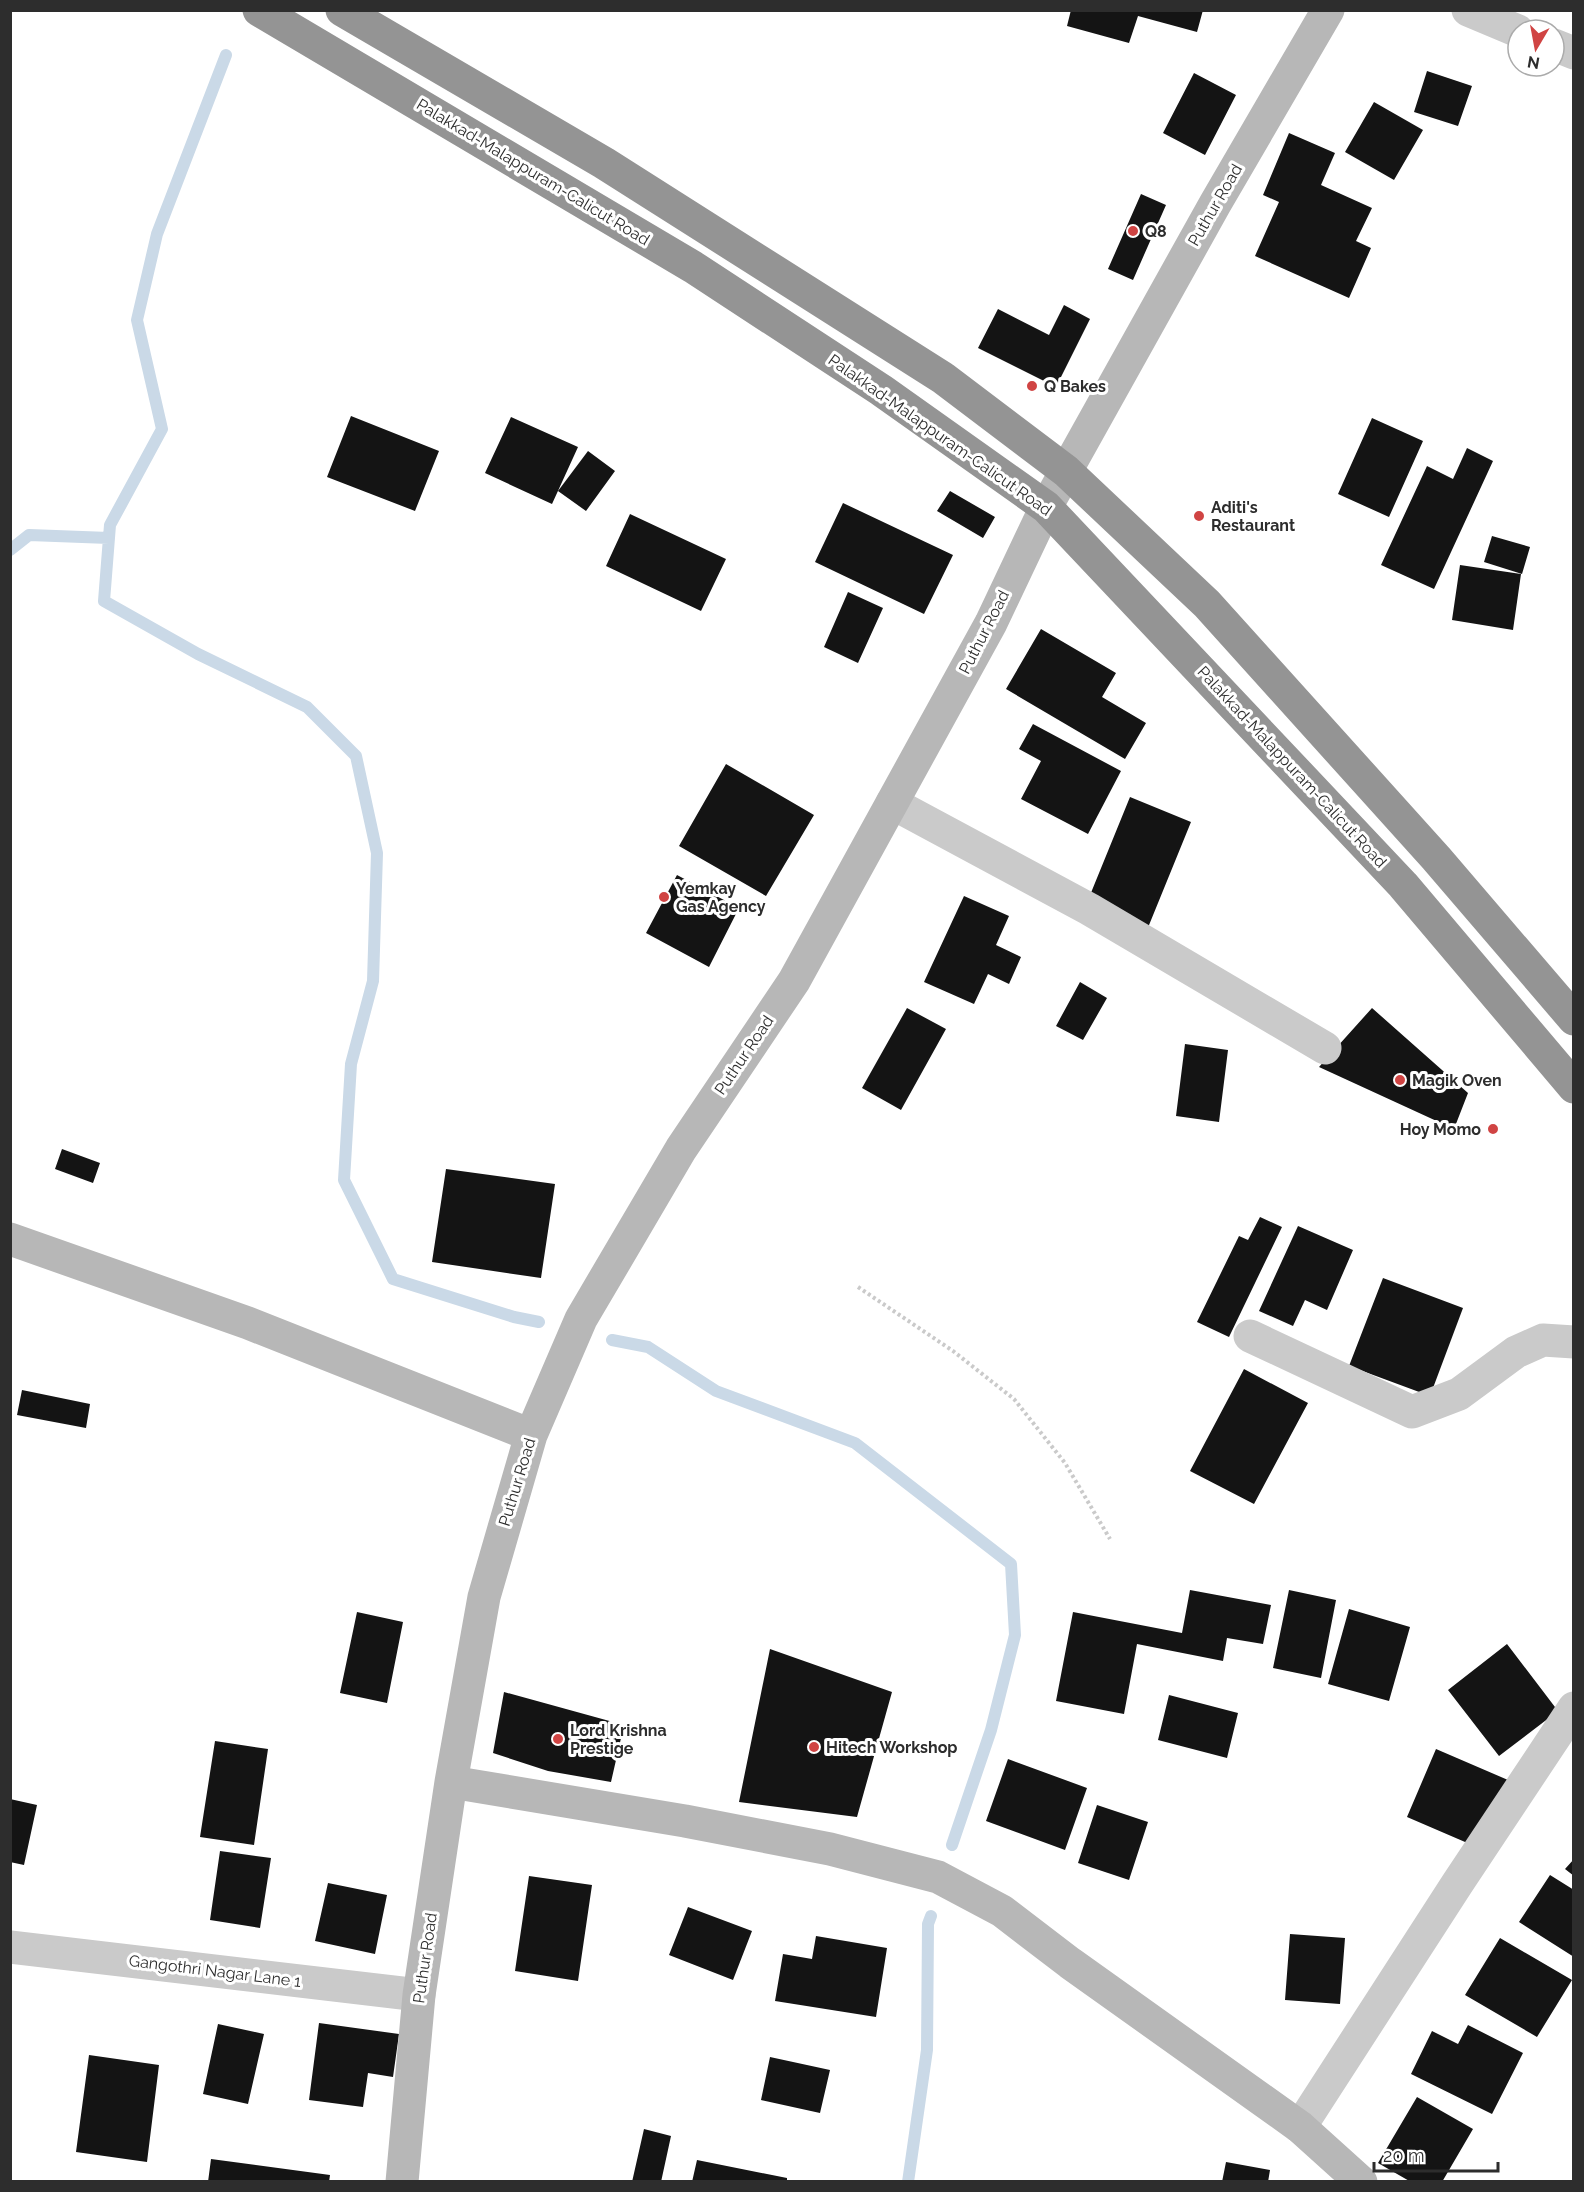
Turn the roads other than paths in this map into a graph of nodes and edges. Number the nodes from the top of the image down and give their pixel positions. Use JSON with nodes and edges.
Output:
{"nodes":[{"id":1,"x":258,"y":10,"type":"edge"},
{"id":2,"x":342,"y":10,"type":"edge"},
{"id":3,"x":1328,"y":10,"type":"edge"},
{"id":4,"x":1468,"y":10,"type":"edge"},
{"id":5,"x":1506,"y":26,"type":"edge"},
{"id":6,"x":1066,"y":471,"type":"junction"},
{"id":7,"x":1046,"y":507,"type":"junction"},
{"id":8,"x":892,"y":803,"type":"junction"},
{"id":9,"x":1574,"y":1018,"type":"edge"},
{"id":10,"x":1325,"y":1048,"type":"dead end"},
{"id":11,"x":1574,"y":1087,"type":"edge"},
{"id":12,"x":10,"y":1239,"type":"edge"},
{"id":13,"x":1251,"y":1336,"type":"dead end"},
{"id":14,"x":1574,"y":1342,"type":"edge"},
{"id":15,"x":531,"y":1436,"type":"junction"},
{"id":16,"x":1574,"y":1708,"type":"edge"},
{"id":17,"x":451,"y":1782,"type":"junction"},
{"id":18,"x":10,"y":1947,"type":"edge"},
{"id":19,"x":419,"y":1995,"type":"junction"},
{"id":20,"x":1300,"y":2127,"type":"junction"},
{"id":21,"x":402,"y":2181,"type":"edge"},
{"id":22,"x":1361,"y":2181,"type":"edge"}],
"edges":[{"from":1,"to":7,"type":"highway","name":"Palakkad-Malappuram-Calicut Road"},
{"from":2,"to":6,"type":"highway"},
{"from":3,"to":6,"type":"street","name":"Puthur Road"},
{"from":4,"to":5,"type":"street"},
{"from":6,"to":7,"type":"street","name":"Puthur Road"},
{"from":6,"to":9,"type":"highway"},
{"from":7,"to":8,"type":"street","name":"Puthur Road"},
{"from":7,"to":11,"type":"highway","name":"Palakkad-Malappuram-Calicut Road"},
{"from":8,"to":10,"type":"street"},
{"from":8,"to":15,"type":"street","name":"Puthur Road"},
{"from":12,"to":15,"type":"street"},
{"from":13,"to":14,"type":"street"},
{"from":15,"to":17,"type":"street","name":"Puthur Road"},
{"from":16,"to":20,"type":"street"},
{"from":17,"to":19,"type":"street","name":"Puthur Road"},
{"from":17,"to":20,"type":"street"},
{"from":18,"to":19,"type":"street","name":"Gangothri Nagar Lane 1"},
{"from":19,"to":21,"type":"street","name":"Puthur Road"},
{"from":20,"to":22,"type":"street"}]}
